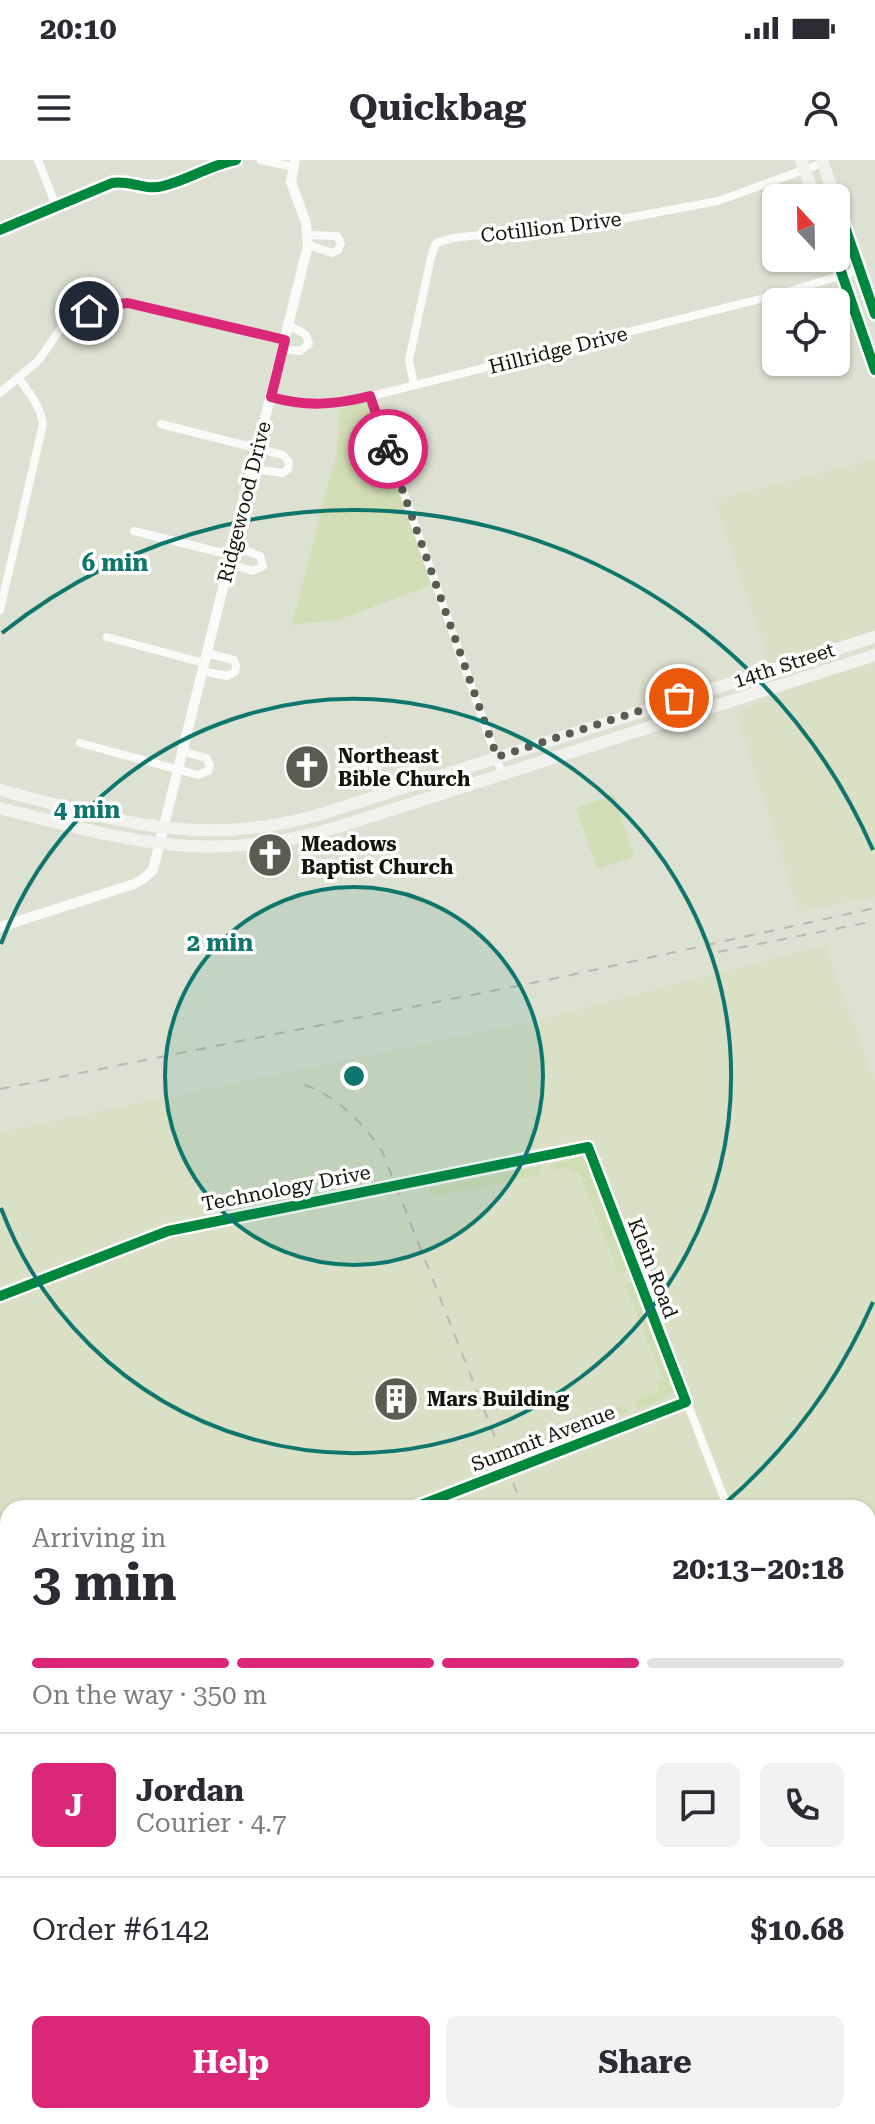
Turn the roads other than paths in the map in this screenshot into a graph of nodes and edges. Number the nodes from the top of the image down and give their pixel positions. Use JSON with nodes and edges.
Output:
{"nodes":[{"id":1,"x":38,"y":160,"type":"edge"},
{"id":2,"x":236,"y":160,"type":"edge"},
{"id":3,"x":261,"y":160,"type":"edge"},
{"id":4,"x":822,"y":161,"type":"edge"},
{"id":5,"x":294,"y":164,"type":"edge"},
{"id":6,"x":803,"y":165,"type":"edge"},
{"id":7,"x":810,"y":184,"type":"edge"},
{"id":8,"x":830,"y":184,"type":"edge"},
{"id":9,"x":56,"y":206,"type":"junction"},
{"id":10,"x":0,"y":230,"type":"edge"},
{"id":11,"x":850,"y":244,"type":"edge"},
{"id":12,"x":859,"y":270,"type":"junction"},
{"id":13,"x":841,"y":272,"type":"edge"},
{"id":14,"x":842,"y":275,"type":"junction"},
{"id":15,"x":875,"y":314,"type":"edge"},
{"id":16,"x":289,"y":325,"type":"junction"},
{"id":17,"x":284,"y":344,"type":"junction"},
{"id":18,"x":875,"y":370,"type":"edge"},
{"id":19,"x":19,"y":379,"type":"junction"},
{"id":20,"x":414,"y":385,"type":"junction"},
{"id":21,"x":0,"y":393,"type":"edge"},
{"id":22,"x":370,"y":396,"type":"junction"},
{"id":23,"x":271,"y":397,"type":"junction"},
{"id":24,"x":161,"y":424,"type":"dead end"},
{"id":25,"x":258,"y":448,"type":"junction"},
{"id":26,"x":253,"y":469,"type":"junction"},
{"id":27,"x":134,"y":531,"type":"dead end"},
{"id":28,"x":231,"y":555,"type":"junction"},
{"id":29,"x":0,"y":610,"type":"edge"},
{"id":30,"x":107,"y":637,"type":"dead end"},
{"id":31,"x":875,"y":637,"type":"edge"},
{"id":32,"x":875,"y":655,"type":"edge"},
{"id":33,"x":204,"y":662,"type":"junction"},
{"id":34,"x":781,"y":666,"type":"junction"},
{"id":35,"x":786,"y":683,"type":"junction"},
{"id":36,"x":651,"y":707,"type":"junction"},
{"id":37,"x":657,"y":724,"type":"junction"},
{"id":38,"x":80,"y":743,"type":"dead end"},
{"id":39,"x":181,"y":751,"type":"junction"},
{"id":40,"x":497,"y":757,"type":"junction"},
{"id":41,"x":177,"y":769,"type":"junction"},
{"id":42,"x":502,"y":774,"type":"junction"},
{"id":43,"x":0,"y":790,"type":"edge"},
{"id":44,"x":384,"y":793,"type":"junction"},
{"id":45,"x":0,"y":808,"type":"edge"},
{"id":46,"x":390,"y":811,"type":"junction"},
{"id":47,"x":162,"y":829,"type":"junction"},
{"id":48,"x":254,"y":829,"type":"junction"},
{"id":49,"x":158,"y":845,"type":"junction"},
{"id":50,"x":256,"y":845,"type":"junction"},
{"id":51,"x":0,"y":927,"type":"edge"},
{"id":52,"x":588,"y":1147,"type":"joint"},
{"id":53,"x":0,"y":1296,"type":"edge"},
{"id":54,"x":686,"y":1402,"type":"junction"},
{"id":55,"x":434,"y":1500,"type":"edge"},
{"id":56,"x":725,"y":1500,"type":"edge"}],
"edges":[{"from":1,"to":9,"type":"street"},
{"from":2,"to":9,"type":"street"},
{"from":3,"to":5,"type":"street"},
{"from":4,"to":6,"type":"street"},
{"from":4,"to":8,"type":"main road"},
{"from":5,"to":16,"type":"street","name":"Ridgewood Drive"},
{"from":6,"to":7,"type":"main road"},
{"from":6,"to":20,"type":"street","name":"Cotillion Drive"},
{"from":9,"to":10,"type":"street"},
{"from":11,"to":12,"type":"main road"},
{"from":12,"to":14,"type":"street","name":"Hillridge Drive"},
{"from":12,"to":15,"type":"main road"},
{"from":13,"to":14,"type":"main road"},
{"from":14,"to":18,"type":"main road"},
{"from":14,"to":20,"type":"street","name":"Hillridge Drive"},
{"from":16,"to":17,"type":"street","name":"Ridgewood Drive"},
{"from":16,"to":17,"type":"street"},
{"from":17,"to":19,"type":"street"},
{"from":17,"to":23,"type":"street","name":"Ridgewood Drive"},
{"from":19,"to":21,"type":"street"},
{"from":19,"to":29,"type":"street"},
{"from":20,"to":22,"type":"street","name":"Hillridge Drive"},
{"from":22,"to":23,"type":"street","name":"Hillridge Drive"},
{"from":22,"to":40,"type":"street"},
{"from":23,"to":25,"type":"street","name":"Ridgewood Drive"},
{"from":24,"to":25,"type":"street"},
{"from":25,"to":26,"type":"street","name":"Ridgewood Drive"},
{"from":25,"to":26,"type":"street"},
{"from":26,"to":28,"type":"street","name":"Ridgewood Drive"},
{"from":27,"to":28,"type":"street"},
{"from":28,"to":33,"type":"street","name":"Ridgewood Drive"},
{"from":30,"to":33,"type":"street"},
{"from":31,"to":34,"type":"main road","name":"14th Street"},
{"from":32,"to":35,"type":"main road","name":"14th Street"},
{"from":33,"to":39,"type":"street","name":"Ridgewood Drive"},
{"from":34,"to":35,"type":"main road"},
{"from":34,"to":36,"type":"main road","name":"14th Street"},
{"from":35,"to":37,"type":"main road","name":"14th Street"},
{"from":36,"to":37,"type":"main road"},
{"from":36,"to":40,"type":"main road","name":"14th Street"},
{"from":37,"to":42,"type":"main road","name":"14th Street"},
{"from":38,"to":41,"type":"street"},
{"from":39,"to":41,"type":"street","name":"Ridgewood Drive"},
{"from":39,"to":41,"type":"street"},
{"from":40,"to":42,"type":"street"},
{"from":40,"to":44,"type":"main road","name":"14th Street"},
{"from":41,"to":47,"type":"street","name":"Ridgewood Drive"},
{"from":42,"to":46,"type":"main road","name":"14th Street"},
{"from":43,"to":47,"type":"main road","name":"14th Street"},
{"from":44,"to":46,"type":"main road"},
{"from":44,"to":48,"type":"main road","name":"14th Street"},
{"from":45,"to":49,"type":"main road","name":"14th Street"},
{"from":46,"to":50,"type":"main road","name":"14th Street"},
{"from":47,"to":48,"type":"main road","name":"14th Street"},
{"from":47,"to":49,"type":"street","name":"Ridgewood Drive"},
{"from":48,"to":50,"type":"main road"},
{"from":49,"to":50,"type":"main road","name":"14th Street"},
{"from":49,"to":51,"type":"street","name":"Ridgewood Drive"},
{"from":52,"to":53,"type":"street","name":"Technology Drive"},
{"from":52,"to":54,"type":"street","name":"Klein Road"},
{"from":54,"to":55,"type":"street","name":"Summit Avenue"},
{"from":54,"to":56,"type":"street","name":"Klein Road"}]}
